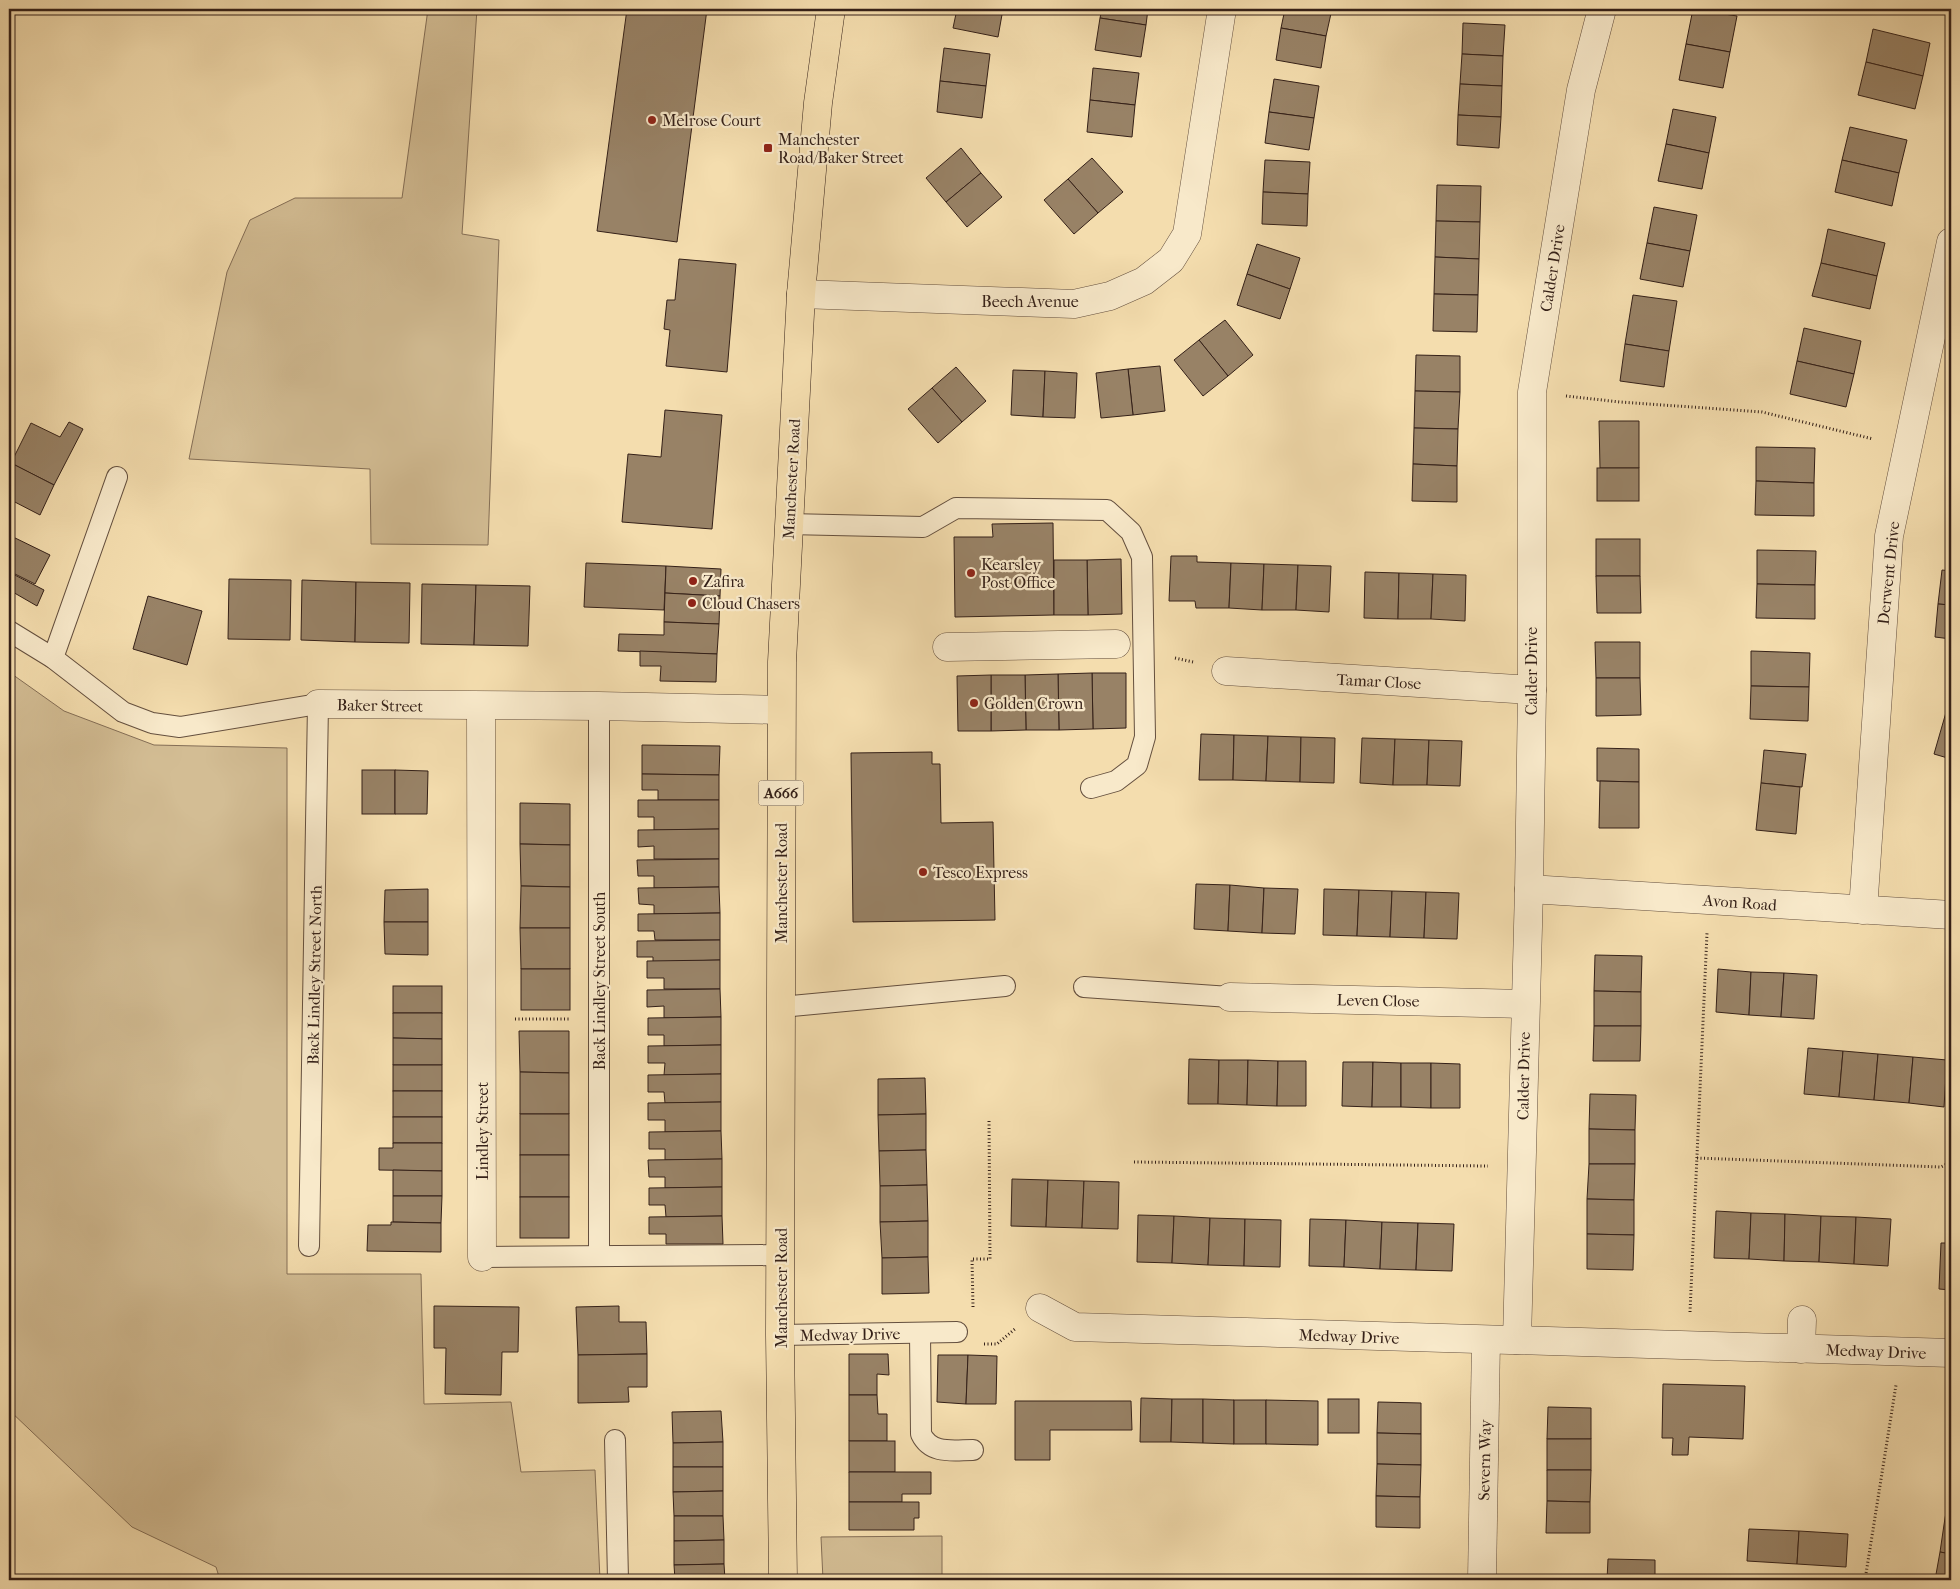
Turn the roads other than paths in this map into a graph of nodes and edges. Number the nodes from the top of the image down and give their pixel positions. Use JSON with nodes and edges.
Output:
{"nodes":[{"id":1,"x":831,"y":9,"type":"edge"},
{"id":2,"x":1222,"y":9,"type":"edge"},
{"id":3,"x":1602,"y":9,"type":"edge"},
{"id":4,"x":1951,"y":242,"type":"edge"},
{"id":5,"x":801,"y":294,"type":"junction"},
{"id":6,"x":117,"y":477,"type":"dead end"},
{"id":7,"x":788,"y":524,"type":"junction"},
{"id":8,"x":9,"y":631,"type":"edge"},
{"id":9,"x":1116,"y":644,"type":"dead end"},
{"id":10,"x":947,"y":647,"type":"dead end"},
{"id":11,"x":52,"y":658,"type":"junction"},
{"id":12,"x":1226,"y":671,"type":"dead end"},
{"id":13,"x":1532,"y":690,"type":"junction"},
{"id":14,"x":318,"y":704,"type":"junction"},
{"id":15,"x":481,"y":706,"type":"junction"},
{"id":16,"x":599,"y":706,"type":"junction"},
{"id":17,"x":781,"y":710,"type":"junction"},
{"id":18,"x":1091,"y":788,"type":"dead end"},
{"id":19,"x":1529,"y":889,"type":"junction"},
{"id":20,"x":1863,"y":910,"type":"junction"},
{"id":21,"x":1951,"y":916,"type":"edge"},
{"id":22,"x":1005,"y":986,"type":"dead end"},
{"id":23,"x":1084,"y":988,"type":"dead end"},
{"id":24,"x":1230,"y":997,"type":"joint"},
{"id":25,"x":1525,"y":1004,"type":"junction"},
{"id":26,"x":781,"y":1007,"type":"junction"},
{"id":27,"x":309,"y":1246,"type":"dead end"},
{"id":28,"x":782,"y":1255,"type":"junction"},
{"id":29,"x":600,"y":1256,"type":"junction"},
{"id":30,"x":482,"y":1257,"type":"joint"},
{"id":31,"x":1040,"y":1308,"type":"road end"},
{"id":32,"x":1802,"y":1320,"type":"dead end"},
{"id":33,"x":957,"y":1332,"type":"road end"},
{"id":34,"x":920,"y":1333,"type":"junction"},
{"id":35,"x":780,"y":1335,"type":"junction"},
{"id":36,"x":1486,"y":1340,"type":"junction"},
{"id":37,"x":1517,"y":1340,"type":"junction"},
{"id":38,"x":1801,"y":1349,"type":"junction"},
{"id":39,"x":1951,"y":1353,"type":"edge"},
{"id":40,"x":615,"y":1440,"type":"dead end"},
{"id":41,"x":973,"y":1450,"type":"dead end"},
{"id":42,"x":618,"y":1580,"type":"edge"},
{"id":43,"x":783,"y":1580,"type":"edge"},
{"id":44,"x":1482,"y":1580,"type":"edge"}],
"edges":[{"from":1,"to":5,"type":"main road","name":"Manchester Road","number":"A666"},
{"from":2,"to":5,"type":"street","name":"Beech Avenue"},
{"from":3,"to":13,"type":"street","name":"Calder Drive"},
{"from":4,"to":20,"type":"street","name":"Derwent Drive"},
{"from":5,"to":7,"type":"main road","name":"Manchester Road","number":"A666"},
{"from":6,"to":11,"type":"lane"},
{"from":7,"to":17,"type":"main road","name":"Manchester Road","number":"A666"},
{"from":7,"to":18,"type":"lane"},
{"from":8,"to":11,"type":"lane","name":"Baker Street"},
{"from":9,"to":10,"type":"street"},
{"from":11,"to":14,"type":"lane","name":"Baker Street"},
{"from":12,"to":13,"type":"street","name":"Tamar Close"},
{"from":13,"to":19,"type":"street","name":"Calder Drive"},
{"from":14,"to":15,"type":"street","name":"Baker Street"},
{"from":14,"to":27,"type":"lane","name":"Back Lindley Street North"},
{"from":15,"to":16,"type":"street","name":"Baker Street"},
{"from":15,"to":30,"type":"street","name":"Lindley Street"},
{"from":16,"to":17,"type":"street","name":"Baker Street"},
{"from":16,"to":29,"type":"lane","name":"Back Lindley Street South"},
{"from":17,"to":26,"type":"main road","name":"Manchester Road","number":"A666"},
{"from":19,"to":20,"type":"street","name":"Avon Road"},
{"from":19,"to":25,"type":"street","name":"Calder Drive"},
{"from":20,"to":21,"type":"street","name":"Avon Road"},
{"from":22,"to":26,"type":"lane"},
{"from":23,"to":24,"type":"lane"},
{"from":24,"to":25,"type":"street","name":"Leven Close"},
{"from":25,"to":37,"type":"street","name":"Calder Drive"},
{"from":26,"to":28,"type":"main road","name":"Manchester Road","number":"A666"},
{"from":28,"to":29,"type":"lane","name":"Lindley Street"},
{"from":28,"to":35,"type":"main road","name":"Manchester Road","number":"A666"},
{"from":29,"to":30,"type":"lane","name":"Lindley Street"},
{"from":31,"to":36,"type":"street","name":"Medway Drive"},
{"from":32,"to":38,"type":"street"},
{"from":33,"to":34,"type":"lane","name":"Medway Drive"},
{"from":34,"to":35,"type":"lane","name":"Medway Drive"},
{"from":34,"to":41,"type":"lane","name":"Medway Drive"},
{"from":35,"to":43,"type":"main road","name":"Manchester Road","number":"A666"},
{"from":36,"to":37,"type":"street","name":"Medway Drive"},
{"from":36,"to":44,"type":"street","name":"Severn Way"},
{"from":37,"to":38,"type":"street","name":"Medway Drive"},
{"from":38,"to":39,"type":"street","name":"Medway Drive"},
{"from":40,"to":42,"type":"lane"}]}
